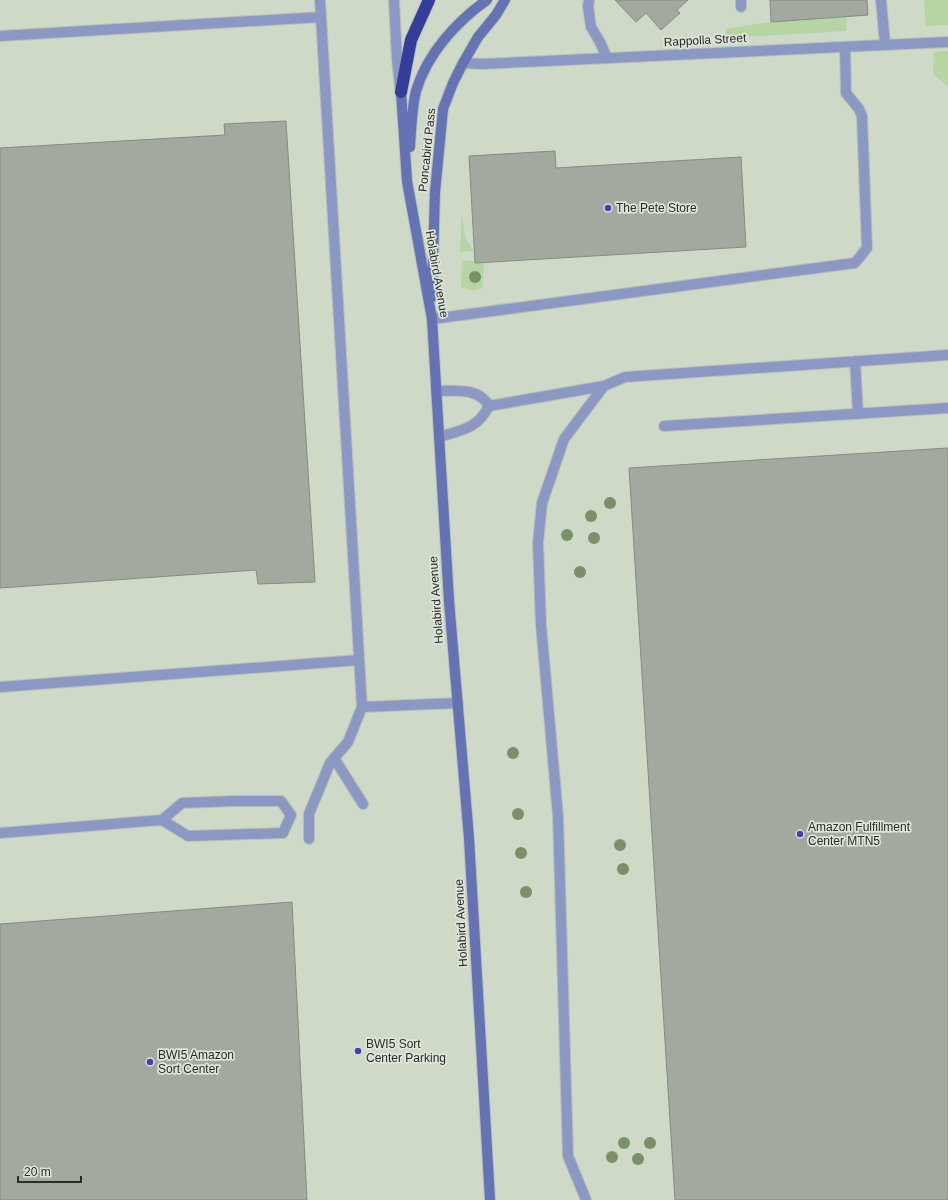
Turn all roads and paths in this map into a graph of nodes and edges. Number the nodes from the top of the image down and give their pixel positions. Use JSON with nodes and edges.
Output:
{"nodes":[{"id":1,"x":320,"y":0,"type":"edge"},
{"id":2,"x":394,"y":0,"type":"edge"},
{"id":3,"x":429,"y":0,"type":"edge"},
{"id":4,"x":487,"y":0,"type":"edge"},
{"id":5,"x":505,"y":0,"type":"edge"},
{"id":6,"x":589,"y":0,"type":"edge"},
{"id":7,"x":881,"y":0,"type":"edge"},
{"id":8,"x":321,"y":16,"type":"junction"},
{"id":9,"x":0,"y":36,"type":"edge"},
{"id":10,"x":948,"y":42,"type":"edge"},
{"id":11,"x":885,"y":44,"type":"junction"},
{"id":12,"x":845,"y":46,"type":"junction"},
{"id":13,"x":607,"y":58,"type":"junction"},
{"id":14,"x":463,"y":63,"type":"junction"},
{"id":15,"x":401,"y":92,"type":"junction"},
{"id":16,"x":407,"y":181,"type":"junction"},
{"id":17,"x":432,"y":319,"type":"junction"},
{"id":18,"x":948,"y":355,"type":"edge"},
{"id":19,"x":855,"y":361,"type":"junction"},
{"id":20,"x":604,"y":386,"type":"junction"},
{"id":21,"x":436,"y":391,"type":"junction"},
{"id":22,"x":489,"y":406,"type":"junction"},
{"id":23,"x":948,"y":408,"type":"edge"},
{"id":24,"x":858,"y":414,"type":"junction"},
{"id":25,"x":664,"y":426,"type":"dead end"},
{"id":26,"x":439,"y":437,"type":"junction"},
{"id":27,"x":359,"y":660,"type":"junction"},
{"id":28,"x":0,"y":687,"type":"edge"},
{"id":29,"x":458,"y":703,"type":"junction"},
{"id":30,"x":362,"y":707,"type":"junction"},
{"id":31,"x":334,"y":758,"type":"junction"},
{"id":32,"x":363,"y":804,"type":"dead end"},
{"id":33,"x":309,"y":814,"type":"junction"},
{"id":34,"x":292,"y":815,"type":"junction"},
{"id":35,"x":162,"y":820,"type":"junction"},
{"id":36,"x":0,"y":833,"type":"edge"},
{"id":37,"x":309,"y":838,"type":"dead end"},
{"id":38,"x":490,"y":1200,"type":"edge"},
{"id":39,"x":586,"y":1200,"type":"edge"}],
"edges":[{"from":1,"to":8,"type":"street"},
{"from":2,"to":15,"type":"street","name":"Holabird Avenue"},
{"from":3,"to":15,"type":"highway"},
{"from":4,"to":16,"type":"main road","name":"Poncabird Pass"},
{"from":5,"to":14,"type":"main road","name":"Poncabird Pass"},
{"from":6,"to":13,"type":"street"},
{"from":7,"to":11,"type":"street"},
{"from":8,"to":9,"type":"street"},
{"from":8,"to":27,"type":"street"},
{"from":10,"to":11,"type":"street","name":"Rappolla Street"},
{"from":11,"to":12,"type":"street","name":"Rappolla Street"},
{"from":12,"to":13,"type":"street","name":"Rappolla Street"},
{"from":12,"to":17,"type":"street"},
{"from":13,"to":14,"type":"street","name":"Rappolla Street"},
{"from":14,"to":17,"type":"main road","name":"Poncabird Pass"},
{"from":15,"to":16,"type":"main road","name":"Holabird Avenue"},
{"from":16,"to":17,"type":"main road","name":"Holabird Avenue"},
{"from":17,"to":21,"type":"main road","name":"Holabird Avenue"},
{"from":18,"to":19,"type":"street"},
{"from":19,"to":20,"type":"street"},
{"from":19,"to":24,"type":"street"},
{"from":20,"to":22,"type":"street"},
{"from":20,"to":39,"type":"street"},
{"from":21,"to":22,"type":"street"},
{"from":21,"to":26,"type":"main road","name":"Holabird Avenue"},
{"from":22,"to":26,"type":"street"},
{"from":23,"to":24,"type":"street"},
{"from":24,"to":25,"type":"street"},
{"from":26,"to":29,"type":"main road","name":"Holabird Avenue"},
{"from":27,"to":28,"type":"street"},
{"from":27,"to":30,"type":"street"},
{"from":29,"to":30,"type":"street"},
{"from":29,"to":38,"type":"main road","name":"Holabird Avenue"},
{"from":30,"to":31,"type":"street"},
{"from":31,"to":32,"type":"street"},
{"from":31,"to":33,"type":"street"},
{"from":33,"to":34,"type":"street"},
{"from":33,"to":37,"type":"street"},
{"from":34,"to":35,"type":"street"},
{"from":34,"to":35,"type":"street"},
{"from":35,"to":36,"type":"street"}]}
